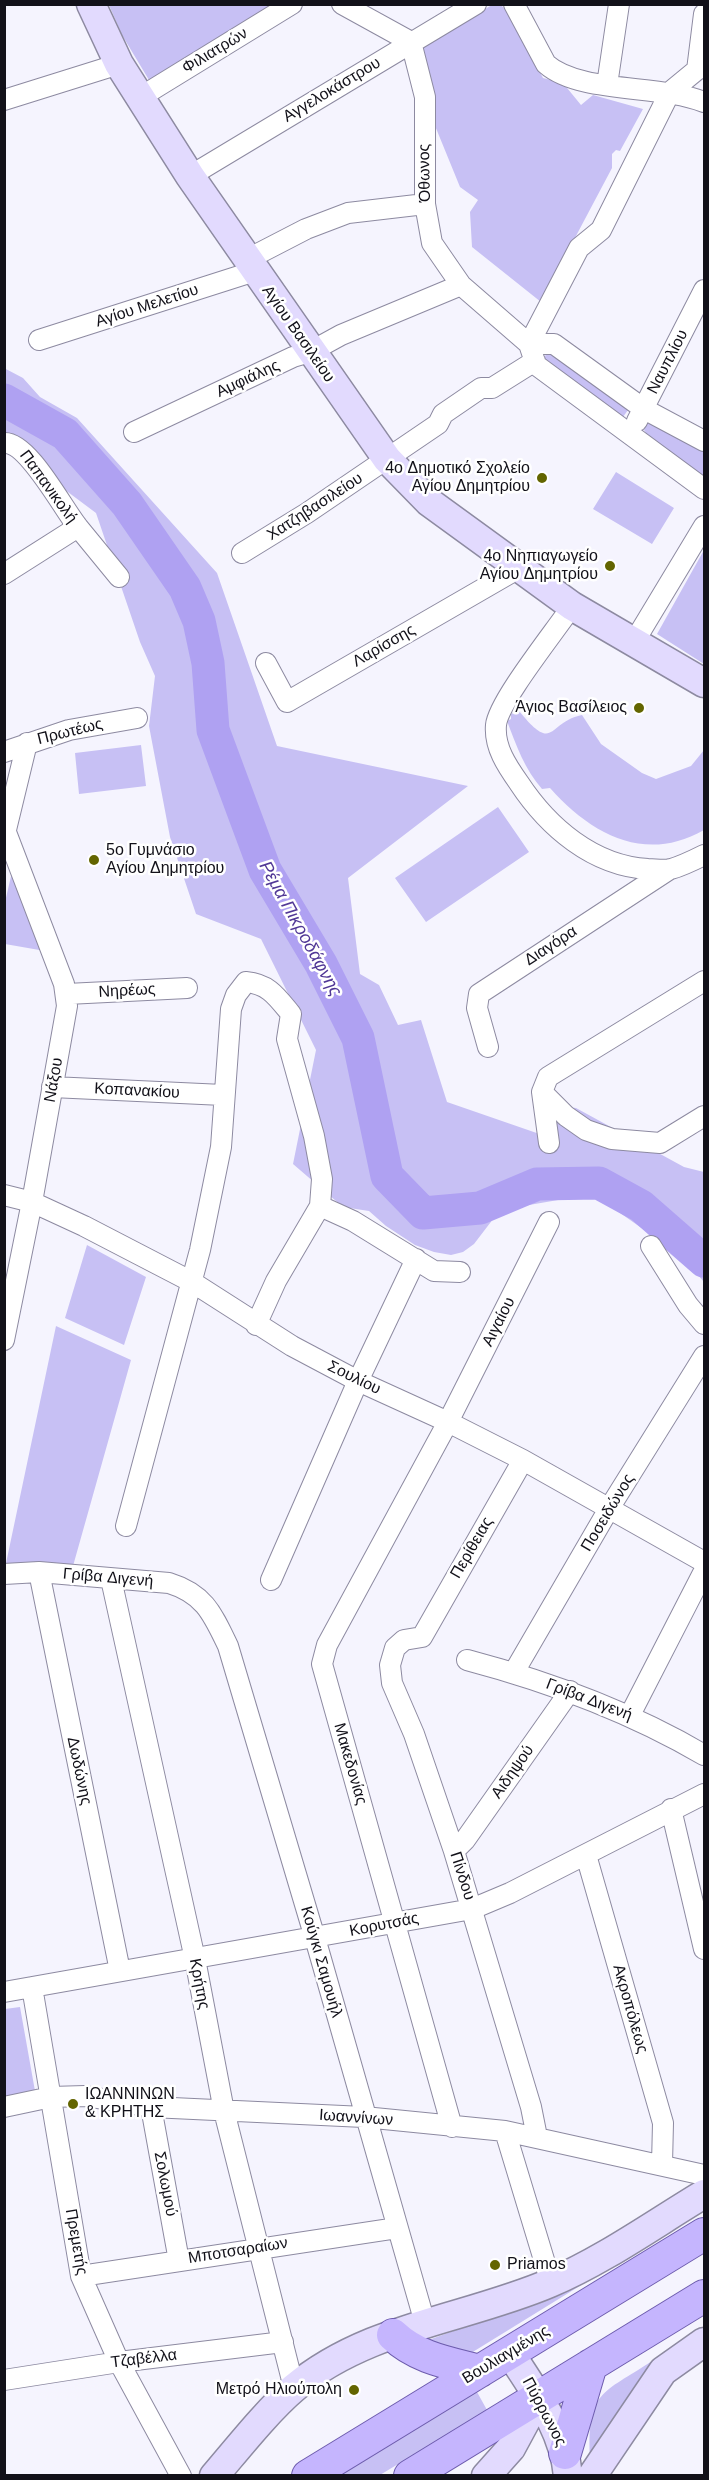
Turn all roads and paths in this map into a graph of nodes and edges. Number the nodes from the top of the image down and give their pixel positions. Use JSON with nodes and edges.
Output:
{"nodes":[{"id":1,"x":91,"y":4,"type":"edge"},
{"id":2,"x":292,"y":4,"type":"edge"},
{"id":3,"x":342,"y":4,"type":"edge"},
{"id":4,"x":476,"y":4,"type":"edge"},
{"id":5,"x":514,"y":4,"type":"edge"},
{"id":6,"x":619,"y":4,"type":"edge"},
{"id":7,"x":705,"y":14,"type":"edge"},
{"id":8,"x":411,"y":42,"type":"junction"},
{"id":9,"x":118,"y":64,"type":"junction"},
{"id":10,"x":701,"y":67,"type":"edge"},
{"id":11,"x":607,"y":85,"type":"junction"},
{"id":12,"x":670,"y":92,"type":"junction"},
{"id":13,"x":139,"y":98,"type":"junction"},
{"id":14,"x":4,"y":100,"type":"edge"},
{"id":15,"x":705,"y":102,"type":"edge"},
{"id":16,"x":190,"y":176,"type":"junction"},
{"id":17,"x":425,"y":204,"type":"junction"},
{"id":18,"x":251,"y":266,"type":"junction"},
{"id":19,"x":461,"y":285,"type":"junction"},
{"id":20,"x":705,"y":290,"type":"edge"},
{"id":21,"x":39,"y":340,"type":"dead end"},
{"id":22,"x":310,"y":352,"type":"junction"},
{"id":23,"x":532,"y":352,"type":"junction"},
{"id":24,"x":644,"y":410,"type":"junction"},
{"id":25,"x":134,"y":432,"type":"dead end"},
{"id":26,"x":631,"y":434,"type":"junction"},
{"id":27,"x":705,"y":441,"type":"edge"},
{"id":28,"x":4,"y":443,"type":"edge"},
{"id":29,"x":387,"y":459,"type":"junction"},
{"id":30,"x":705,"y":489,"type":"edge"},
{"id":31,"x":705,"y":526,"type":"edge"},
{"id":32,"x":78,"y":527,"type":"junction"},
{"id":33,"x":242,"y":553,"type":"dead end"},
{"id":34,"x":519,"y":568,"type":"junction"},
{"id":35,"x":4,"y":574,"type":"edge"},
{"id":36,"x":119,"y":577,"type":"dead end"},
{"id":37,"x":572,"y":606,"type":"junction"},
{"id":38,"x":634,"y":642,"type":"junction"},
{"id":39,"x":266,"y":663,"type":"dead end"},
{"id":40,"x":705,"y":683,"type":"edge"},
{"id":41,"x":137,"y":718,"type":"dead end"},
{"id":42,"x":27,"y":743,"type":"junction"},
{"id":43,"x":4,"y":752,"type":"edge"},
{"id":44,"x":5,"y":831,"type":"edge"},
{"id":45,"x":705,"y":855,"type":"edge"},
{"id":46,"x":670,"y":869,"type":"junction"},
{"id":47,"x":705,"y":981,"type":"edge"},
{"id":48,"x":187,"y":988,"type":"dead end"},
{"id":49,"x":67,"y":994,"type":"junction"},
{"id":50,"x":488,"y":1047,"type":"dead end"},
{"id":51,"x":52,"y":1087,"type":"junction"},
{"id":52,"x":542,"y":1092,"type":"junction"},
{"id":53,"x":223,"y":1095,"type":"junction"},
{"id":54,"x":705,"y":1116,"type":"edge"},
{"id":55,"x":549,"y":1143,"type":"dead end"},
{"id":56,"x":4,"y":1195,"type":"edge"},
{"id":57,"x":32,"y":1202,"type":"junction"},
{"id":58,"x":320,"y":1206,"type":"junction"},
{"id":59,"x":549,"y":1222,"type":"dead end"},
{"id":60,"x":651,"y":1246,"type":"dead end"},
{"id":61,"x":416,"y":1259,"type":"junction"},
{"id":62,"x":460,"y":1272,"type":"dead end"},
{"id":63,"x":192,"y":1282,"type":"junction"},
{"id":64,"x":7,"y":1317,"type":"edge"},
{"id":65,"x":705,"y":1324,"type":"edge"},
{"id":66,"x":256,"y":1325,"type":"junction"},
{"id":67,"x":4,"y":1340,"type":"edge"},
{"id":68,"x":705,"y":1356,"type":"edge"},
{"id":69,"x":358,"y":1381,"type":"junction"},
{"id":70,"x":448,"y":1422,"type":"junction"},
{"id":71,"x":523,"y":1460,"type":"junction"},
{"id":72,"x":610,"y":1507,"type":"junction"},
{"id":73,"x":126,"y":1526,"type":"dead end"},
{"id":74,"x":705,"y":1562,"type":"edge"},
{"id":75,"x":705,"y":1571,"type":"edge"},
{"id":76,"x":39,"y":1572,"type":"junction"},
{"id":77,"x":4,"y":1574,"type":"edge"},
{"id":78,"x":111,"y":1579,"type":"junction"},
{"id":79,"x":271,"y":1580,"type":"dead end"},
{"id":80,"x":206,"y":1604,"type":"joint"},
{"id":81,"x":422,"y":1637,"type":"joint"},
{"id":82,"x":467,"y":1660,"type":"dead end"},
{"id":83,"x":514,"y":1672,"type":"junction"},
{"id":84,"x":570,"y":1691,"type":"junction"},
{"id":85,"x":630,"y":1715,"type":"junction"},
{"id":86,"x":705,"y":1755,"type":"edge"},
{"id":87,"x":705,"y":1794,"type":"edge"},
{"id":88,"x":671,"y":1809,"type":"junction"},
{"id":89,"x":454,"y":1851,"type":"junction"},
{"id":90,"x":586,"y":1855,"type":"junction"},
{"id":91,"x":472,"y":1909,"type":"junction"},
{"id":92,"x":397,"y":1922,"type":"junction"},
{"id":93,"x":315,"y":1938,"type":"junction"},
{"id":94,"x":705,"y":1949,"type":"edge"},
{"id":95,"x":195,"y":1959,"type":"junction"},
{"id":96,"x":120,"y":1971,"type":"junction"},
{"id":97,"x":32,"y":1987,"type":"junction"},
{"id":98,"x":4,"y":1992,"type":"edge"},
{"id":99,"x":51,"y":2097,"type":"junction"},
{"id":100,"x":4,"y":2107,"type":"edge"},
{"id":101,"x":150,"y":2107,"type":"junction"},
{"id":102,"x":224,"y":2111,"type":"junction"},
{"id":103,"x":364,"y":2117,"type":"junction"},
{"id":104,"x":452,"y":2127,"type":"junction"},
{"id":105,"x":505,"y":2131,"type":"junction"},
{"id":106,"x":537,"y":2137,"type":"junction"},
{"id":107,"x":662,"y":2164,"type":"junction"},
{"id":108,"x":705,"y":2175,"type":"edge"},
{"id":109,"x":705,"y":2194,"type":"edge"},
{"id":110,"x":397,"y":2228,"type":"junction"},
{"id":111,"x":705,"y":2234,"type":"edge"},
{"id":112,"x":258,"y":2248,"type":"junction"},
{"id":113,"x":179,"y":2261,"type":"junction"},
{"id":114,"x":81,"y":2276,"type":"junction"},
{"id":115,"x":551,"y":2283,"type":"junction"},
{"id":116,"x":705,"y":2296,"type":"edge"},
{"id":117,"x":425,"y":2323,"type":"junction"},
{"id":118,"x":393,"y":2335,"type":"junction"},
{"id":119,"x":283,"y":2342,"type":"junction"},
{"id":120,"x":510,"y":2352,"type":"junction"},
{"id":121,"x":701,"y":2353,"type":"edge"},
{"id":122,"x":119,"y":2362,"type":"junction"},
{"id":123,"x":591,"y":2365,"type":"junction"},
{"id":124,"x":480,"y":2371,"type":"junction"},
{"id":125,"x":4,"y":2380,"type":"edge"},
{"id":126,"x":294,"y":2388,"type":"junction"},
{"id":127,"x":538,"y":2398,"type":"junction"},
{"id":128,"x":567,"y":2464,"type":"edge"},
{"id":129,"x":181,"y":2475,"type":"edge"},
{"id":130,"x":214,"y":2475,"type":"edge"},
{"id":131,"x":308,"y":2475,"type":"edge"},
{"id":132,"x":410,"y":2475,"type":"edge"},
{"id":133,"x":486,"y":2475,"type":"edge"},
{"id":134,"x":592,"y":2475,"type":"edge"}],
"edges":[{"from":1,"to":9,"type":"street","name":"Αγίου Βασιλείου"},
{"from":2,"to":13,"type":"street","name":"Φιλιατρών"},
{"from":3,"to":8,"type":"street"},
{"from":4,"to":8,"type":"street","name":"Αγγελοκάστρου"},
{"from":5,"to":11,"type":"street"},
{"from":6,"to":11,"type":"street"},
{"from":7,"to":10,"type":"street"},
{"from":8,"to":16,"type":"street","name":"Αγγελοκάστρου"},
{"from":8,"to":17,"type":"street","name":"Όθωνος"},
{"from":9,"to":13,"type":"street","name":"Αγίου Βασιλείου"},
{"from":9,"to":14,"type":"street"},
{"from":10,"to":12,"type":"street"},
{"from":11,"to":12,"type":"street"},
{"from":12,"to":15,"type":"street"},
{"from":12,"to":23,"type":"street"},
{"from":13,"to":16,"type":"street","name":"Αγίου Βασιλείου"},
{"from":16,"to":18,"type":"street","name":"Αγίου Βασιλείου"},
{"from":17,"to":18,"type":"street","name":"Αγίου Μελετίου"},
{"from":17,"to":19,"type":"street","name":"Όθωνος"},
{"from":18,"to":21,"type":"street","name":"Αγίου Μελετίου"},
{"from":18,"to":22,"type":"street","name":"Αγίου Βασιλείου"},
{"from":19,"to":22,"type":"street","name":"Αμφιάλης"},
{"from":19,"to":23,"type":"street","name":"Όθωνος"},
{"from":20,"to":24,"type":"street","name":"Ναυπλίου"},
{"from":22,"to":25,"type":"street","name":"Αμφιάλης"},
{"from":22,"to":29,"type":"street","name":"Αγίου Βασιλείου"},
{"from":23,"to":24,"type":"street"},
{"from":23,"to":26,"type":"street","name":"Όθωνος"},
{"from":23,"to":29,"type":"street","name":"Χατζηβασιλείου"},
{"from":24,"to":26,"type":"street","name":"Ναυπλίου"},
{"from":24,"to":27,"type":"street"},
{"from":26,"to":30,"type":"street","name":"Όθωνος"},
{"from":28,"to":32,"type":"street","name":"Παπανικολή"},
{"from":29,"to":33,"type":"street","name":"Χατζηβασιλείου"},
{"from":29,"to":34,"type":"street","name":"Αγίου Βασιλείου"},
{"from":31,"to":38,"type":"street"},
{"from":32,"to":35,"type":"street","name":"Παπανικολή"},
{"from":32,"to":36,"type":"street"},
{"from":34,"to":37,"type":"street","name":"Αγίου Βασιλείου"},
{"from":34,"to":39,"type":"street","name":"Λαρίσσης"},
{"from":37,"to":38,"type":"street","name":"Αγίου Βασιλείου"},
{"from":37,"to":46,"type":"street"},
{"from":38,"to":40,"type":"street","name":"Αγίου Βασιλείου"},
{"from":41,"to":42,"type":"street","name":"Πρωτέως"},
{"from":42,"to":43,"type":"street","name":"Πρωτέως"},
{"from":42,"to":44,"type":"street"},
{"from":44,"to":49,"type":"street","name":"Νάξου"},
{"from":45,"to":46,"type":"street"},
{"from":46,"to":50,"type":"street","name":"Διαγόρα"},
{"from":47,"to":52,"type":"street"},
{"from":48,"to":49,"type":"street","name":"Νηρέως"},
{"from":49,"to":51,"type":"street","name":"Νάξου"},
{"from":51,"to":53,"type":"street","name":"Κοπανακίου"},
{"from":51,"to":57,"type":"street","name":"Νάξου"},
{"from":52,"to":54,"type":"street"},
{"from":52,"to":55,"type":"street"},
{"from":53,"to":58,"type":"street"},
{"from":53,"to":63,"type":"street"},
{"from":56,"to":57,"type":"street","name":"Σουλίου"},
{"from":57,"to":63,"type":"street","name":"Σουλίου"},
{"from":57,"to":64,"type":"street","name":"Νάξου"},
{"from":58,"to":61,"type":"street"},
{"from":58,"to":66,"type":"street"},
{"from":59,"to":70,"type":"street","name":"Αιγαίου"},
{"from":60,"to":65,"type":"street"},
{"from":61,"to":62,"type":"street"},
{"from":61,"to":69,"type":"street"},
{"from":63,"to":66,"type":"street","name":"Σουλίου"},
{"from":63,"to":73,"type":"street"},
{"from":64,"to":67,"type":"street","name":"Νάξου"},
{"from":66,"to":69,"type":"street","name":"Σουλίου"},
{"from":68,"to":72,"type":"street","name":"Ποσειδώνος"},
{"from":69,"to":70,"type":"street","name":"Σουλίου"},
{"from":69,"to":79,"type":"street"},
{"from":70,"to":71,"type":"street","name":"Σουλίου"},
{"from":70,"to":92,"type":"street","name":"Μακεδονίας"},
{"from":71,"to":72,"type":"street","name":"Σουλίου"},
{"from":71,"to":81,"type":"street","name":"Περίθειας"},
{"from":72,"to":74,"type":"street","name":"Σουλίου"},
{"from":72,"to":83,"type":"street","name":"Ποσειδώνος"},
{"from":75,"to":85,"type":"street"},
{"from":76,"to":77,"type":"street","name":"Γρίβα Διγενή"},
{"from":76,"to":78,"type":"street","name":"Γρίβα Διγενή"},
{"from":76,"to":96,"type":"street","name":"Δωδώνης"},
{"from":78,"to":80,"type":"street","name":"Γρίβα Διγενή"},
{"from":78,"to":95,"type":"street","name":"Κρήτης"},
{"from":80,"to":93,"type":"street","name":"Κούγκι Σαμουήλ"},
{"from":81,"to":89,"type":"street","name":"Πίνδου"},
{"from":82,"to":83,"type":"street","name":"Γρίβα Διγενή"},
{"from":83,"to":84,"type":"street","name":"Γρίβα Διγενή"},
{"from":84,"to":85,"type":"street","name":"Γρίβα Διγενή"},
{"from":84,"to":89,"type":"street","name":"Αιδηψού"},
{"from":85,"to":86,"type":"street","name":"Γρίβα Διγενή"},
{"from":87,"to":88,"type":"street","name":"Κορυτσάς"},
{"from":88,"to":90,"type":"street","name":"Κορυτσάς"},
{"from":88,"to":94,"type":"street"},
{"from":89,"to":91,"type":"street","name":"Πίνδου"},
{"from":90,"to":91,"type":"street","name":"Κορυτσάς"},
{"from":90,"to":107,"type":"street","name":"Ακροπόλεως"},
{"from":91,"to":92,"type":"street","name":"Κορυτσάς"},
{"from":91,"to":106,"type":"street","name":"Πίνδου"},
{"from":92,"to":93,"type":"street","name":"Κορυτσάς"},
{"from":92,"to":104,"type":"street","name":"Μακεδονίας"},
{"from":93,"to":95,"type":"street","name":"Κορυτσάς"},
{"from":93,"to":103,"type":"street","name":"Κούγκι Σαμουήλ"},
{"from":95,"to":96,"type":"street","name":"Κορυτσάς"},
{"from":95,"to":102,"type":"street","name":"Κρήτης"},
{"from":96,"to":97,"type":"street","name":"Κορυτσάς"},
{"from":97,"to":98,"type":"street","name":"Κορυτσάς"},
{"from":97,"to":99,"type":"street","name":"Πρεμετής"},
{"from":99,"to":100,"type":"street","name":"Ιωαννίνων"},
{"from":99,"to":101,"type":"street","name":"Ιωαννίνων"},
{"from":99,"to":114,"type":"street","name":"Πρεμετής"},
{"from":101,"to":102,"type":"street","name":"Ιωαννίνων"},
{"from":101,"to":113,"type":"street","name":"Σολωμού"},
{"from":102,"to":103,"type":"street","name":"Ιωαννίνων"},
{"from":102,"to":112,"type":"street","name":"Κρήτης"},
{"from":103,"to":104,"type":"street","name":"Ιωαννίνων"},
{"from":103,"to":110,"type":"street","name":"Κούγκι Σαμουήλ"},
{"from":104,"to":105,"type":"street","name":"Ιωαννίνων"},
{"from":105,"to":106,"type":"street","name":"Ιωαννίνων"},
{"from":105,"to":115,"type":"street"},
{"from":106,"to":107,"type":"street","name":"Ιωαννίνων"},
{"from":107,"to":108,"type":"street","name":"Ιωαννίνων"},
{"from":109,"to":115,"type":"street"},
{"from":110,"to":112,"type":"street","name":"Μποτσαραίων"},
{"from":110,"to":117,"type":"street","name":"Κούγκι Σαμουήλ"},
{"from":111,"to":120,"type":"main road","name":"Βουλιαγμένης"},
{"from":112,"to":113,"type":"street","name":"Μποτσαραίων"},
{"from":112,"to":119,"type":"street","name":"Κρήτης"},
{"from":113,"to":114,"type":"street","name":"Μποτσαραίων"},
{"from":114,"to":122,"type":"street","name":"Πρεμετής"},
{"from":115,"to":117,"type":"street"},
{"from":116,"to":123,"type":"main road"},
{"from":117,"to":118,"type":"street"},
{"from":118,"to":124,"type":"main road"},
{"from":118,"to":126,"type":"street"},
{"from":119,"to":122,"type":"street","name":"Τζαβέλλα"},
{"from":119,"to":126,"type":"street","name":"Κρήτης"},
{"from":120,"to":124,"type":"main road","name":"Βουλιαγμένης"},
{"from":120,"to":127,"type":"street","name":"Πύρρωνος"},
{"from":121,"to":134,"type":"street"},
{"from":122,"to":125,"type":"street","name":"Τζαβέλλα"},
{"from":122,"to":129,"type":"street","name":"Πρεμετής"},
{"from":123,"to":127,"type":"main road"},
{"from":123,"to":128,"type":"main road"},
{"from":124,"to":131,"type":"main road","name":"Βουλιαγμένης"},
{"from":126,"to":130,"type":"street"},
{"from":127,"to":128,"type":"street","name":"Πύρρωνος"},
{"from":127,"to":132,"type":"main road"},
{"from":127,"to":133,"type":"street"}]}
